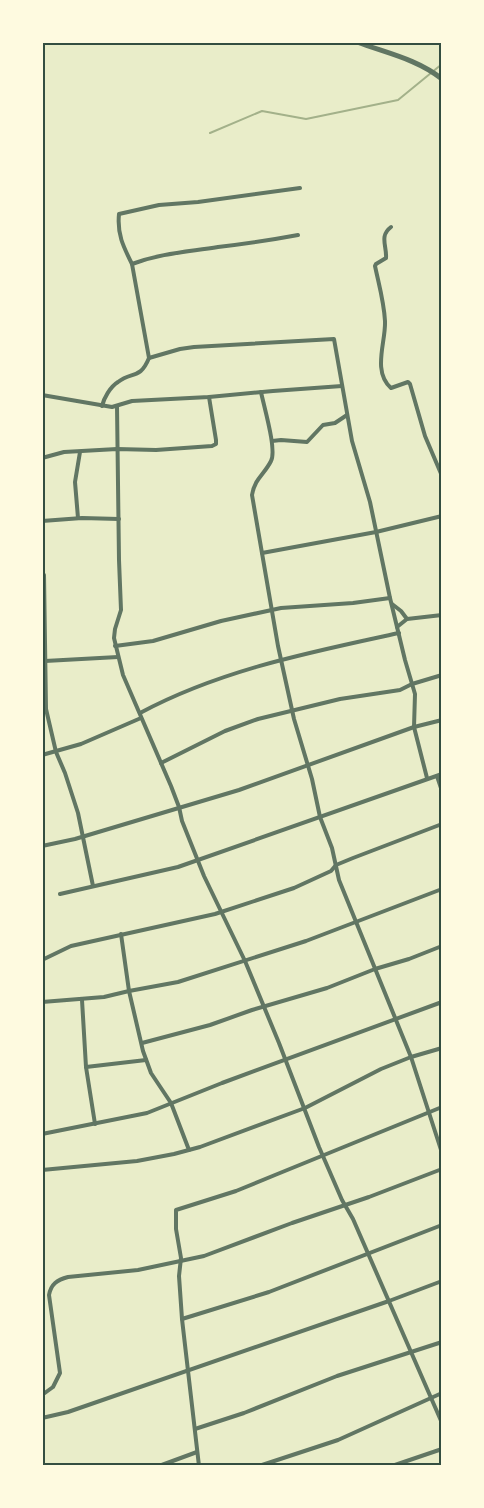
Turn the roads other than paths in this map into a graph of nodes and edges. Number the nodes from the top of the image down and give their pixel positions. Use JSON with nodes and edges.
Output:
{"nodes":[{"id":1,"x":357,"y":42,"type":"edge"},
{"id":2,"x":442,"y":79,"type":"edge"},
{"id":3,"x":300,"y":188,"type":"dead end"},
{"id":4,"x":391,"y":227,"type":"dead end"},
{"id":5,"x":298,"y":235,"type":"dead end"},
{"id":6,"x":132,"y":264,"type":"junction"},
{"id":7,"x":149,"y":358,"type":"junction"},
{"id":8,"x":342,"y":386,"type":"junction"},
{"id":9,"x":261,"y":392,"type":"junction"},
{"id":10,"x":42,"y":394,"type":"edge"},
{"id":11,"x":209,"y":397,"type":"junction"},
{"id":12,"x":102,"y":406,"type":"junction"},
{"id":13,"x":117,"y":406,"type":"junction"},
{"id":14,"x":346,"y":415,"type":"junction"},
{"id":15,"x":272,"y":441,"type":"junction"},
{"id":16,"x":117,"y":449,"type":"junction"},
{"id":17,"x":80,"y":452,"type":"junction"},
{"id":18,"x":42,"y":458,"type":"edge"},
{"id":19,"x":442,"y":476,"type":"edge"},
{"id":20,"x":442,"y":516,"type":"edge"},
{"id":21,"x":78,"y":518,"type":"junction"},
{"id":22,"x":119,"y":519,"type":"junction"},
{"id":23,"x":42,"y":522,"type":"edge"},
{"id":24,"x":376,"y":532,"type":"junction"},
{"id":25,"x":262,"y":553,"type":"junction"},
{"id":26,"x":42,"y":573,"type":"edge"},
{"id":27,"x":390,"y":598,"type":"junction"},
{"id":28,"x":392,"y":604,"type":"junction"},
{"id":29,"x":271,"y":610,"type":"junction"},
{"id":30,"x":442,"y":615,"type":"edge"},
{"id":31,"x":407,"y":619,"type":"junction"},
{"id":32,"x":397,"y":627,"type":"junction"},
{"id":33,"x":399,"y":633,"type":"junction"},
{"id":34,"x":115,"y":646,"type":"junction"},
{"id":35,"x":118,"y":657,"type":"junction"},
{"id":36,"x":281,"y":659,"type":"junction"},
{"id":37,"x":45,"y":661,"type":"junction"},
{"id":38,"x":442,"y":675,"type":"edge"},
{"id":39,"x":412,"y":684,"type":"junction"},
{"id":40,"x":292,"y":710,"type":"junction"},
{"id":41,"x":141,"y":716,"type":"junction"},
{"id":42,"x":442,"y":720,"type":"edge"},
{"id":43,"x":414,"y":727,"type":"junction"},
{"id":44,"x":56,"y":752,"type":"junction"},
{"id":45,"x":42,"y":755,"type":"edge"},
{"id":46,"x":161,"y":763,"type":"junction"},
{"id":47,"x":308,"y":766,"type":"junction"},
{"id":48,"x":439,"y":775,"type":"edge"},
{"id":49,"x":427,"y":778,"type":"junction"},
{"id":50,"x":442,"y":791,"type":"edge"},
{"id":51,"x":179,"y":807,"type":"junction"},
{"id":52,"x":320,"y":816,"type":"junction"},
{"id":53,"x":442,"y":824,"type":"edge"},
{"id":54,"x":84,"y":836,"type":"junction"},
{"id":55,"x":42,"y":846,"type":"edge"},
{"id":56,"x":198,"y":860,"type":"junction"},
{"id":57,"x":336,"y":865,"type":"junction"},
{"id":58,"x":93,"y":886,"type":"junction"},
{"id":59,"x":442,"y":889,"type":"edge"},
{"id":60,"x":60,"y":894,"type":"dead end"},
{"id":61,"x":222,"y":912,"type":"junction"},
{"id":62,"x":356,"y":921,"type":"junction"},
{"id":63,"x":121,"y":934,"type":"junction"},
{"id":64,"x":442,"y":946,"type":"edge"},
{"id":65,"x":42,"y":960,"type":"edge"},
{"id":66,"x":245,"y":961,"type":"junction"},
{"id":67,"x":375,"y":969,"type":"junction"},
{"id":68,"x":129,"y":990,"type":"junction"},
{"id":69,"x":82,"y":1000,"type":"junction"},
{"id":70,"x":42,"y":1002,"type":"edge"},
{"id":71,"x":442,"y":1002,"type":"edge"},
{"id":72,"x":264,"y":1007,"type":"junction"},
{"id":73,"x":395,"y":1019,"type":"junction"},
{"id":74,"x":142,"y":1043,"type":"junction"},
{"id":75,"x":442,"y":1048,"type":"edge"},
{"id":76,"x":411,"y":1057,"type":"junction"},
{"id":77,"x":146,"y":1060,"type":"junction"},
{"id":78,"x":286,"y":1060,"type":"junction"},
{"id":79,"x":86,"y":1067,"type":"junction"},
{"id":80,"x":171,"y":1104,"type":"junction"},
{"id":81,"x":442,"y":1107,"type":"edge"},
{"id":82,"x":305,"y":1108,"type":"junction"},
{"id":83,"x":429,"y":1112,"type":"junction"},
{"id":84,"x":95,"y":1124,"type":"junction"},
{"id":85,"x":42,"y":1134,"type":"edge"},
{"id":86,"x":189,"y":1150,"type":"junction"},
{"id":87,"x":442,"y":1153,"type":"edge"},
{"id":88,"x":323,"y":1155,"type":"junction"},
{"id":89,"x":442,"y":1169,"type":"edge"},
{"id":90,"x":42,"y":1170,"type":"edge"},
{"id":91,"x":345,"y":1204,"type":"junction"},
{"id":92,"x":442,"y":1225,"type":"edge"},
{"id":93,"x":367,"y":1253,"type":"junction"},
{"id":94,"x":181,"y":1262,"type":"junction"},
{"id":95,"x":442,"y":1281,"type":"edge"},
{"id":96,"x":389,"y":1301,"type":"junction"},
{"id":97,"x":182,"y":1319,"type":"junction"},
{"id":98,"x":442,"y":1342,"type":"edge"},
{"id":99,"x":410,"y":1351,"type":"junction"},
{"id":100,"x":188,"y":1370,"type":"junction"},
{"id":101,"x":442,"y":1393,"type":"edge"},
{"id":102,"x":42,"y":1395,"type":"edge"},
{"id":103,"x":430,"y":1398,"type":"junction"},
{"id":104,"x":42,"y":1418,"type":"edge"},
{"id":105,"x":442,"y":1423,"type":"edge"},
{"id":106,"x":195,"y":1429,"type":"junction"},
{"id":107,"x":442,"y":1449,"type":"edge"},
{"id":108,"x":198,"y":1452,"type":"junction"},
{"id":109,"x":159,"y":1466,"type":"edge"},
{"id":110,"x":199,"y":1466,"type":"edge"},
{"id":111,"x":259,"y":1466,"type":"edge"},
{"id":112,"x":392,"y":1466,"type":"edge"}],
"edges":[{"from":1,"to":2,"type":"street"},
{"from":3,"to":6,"type":"street"},
{"from":4,"to":19,"type":"street"},
{"from":5,"to":6,"type":"street"},
{"from":6,"to":7,"type":"street"},
{"from":7,"to":8,"type":"street"},
{"from":7,"to":12,"type":"street"},
{"from":8,"to":9,"type":"street"},
{"from":8,"to":14,"type":"street"},
{"from":9,"to":11,"type":"street"},
{"from":9,"to":15,"type":"street"},
{"from":10,"to":12,"type":"street"},
{"from":11,"to":13,"type":"street"},
{"from":11,"to":16,"type":"street"},
{"from":12,"to":13,"type":"street"},
{"from":13,"to":16,"type":"street"},
{"from":14,"to":15,"type":"street"},
{"from":14,"to":24,"type":"street"},
{"from":15,"to":25,"type":"street"},
{"from":16,"to":17,"type":"street"},
{"from":16,"to":22,"type":"street"},
{"from":17,"to":18,"type":"street"},
{"from":17,"to":21,"type":"street"},
{"from":20,"to":24,"type":"street"},
{"from":21,"to":22,"type":"street"},
{"from":21,"to":23,"type":"street"},
{"from":22,"to":34,"type":"street"},
{"from":24,"to":25,"type":"street"},
{"from":24,"to":27,"type":"street"},
{"from":25,"to":29,"type":"street"},
{"from":26,"to":37,"type":"street"},
{"from":27,"to":28,"type":"street"},
{"from":27,"to":29,"type":"street"},
{"from":28,"to":31,"type":"street"},
{"from":28,"to":32,"type":"street"},
{"from":29,"to":34,"type":"street"},
{"from":29,"to":36,"type":"street"},
{"from":30,"to":31,"type":"street"},
{"from":31,"to":32,"type":"street"},
{"from":32,"to":33,"type":"street"},
{"from":33,"to":36,"type":"street"},
{"from":33,"to":39,"type":"street"},
{"from":34,"to":35,"type":"street"},
{"from":35,"to":37,"type":"street"},
{"from":35,"to":41,"type":"street"},
{"from":36,"to":40,"type":"street"},
{"from":36,"to":41,"type":"street"},
{"from":37,"to":44,"type":"street"},
{"from":38,"to":39,"type":"street"},
{"from":39,"to":40,"type":"street"},
{"from":39,"to":43,"type":"street"},
{"from":40,"to":46,"type":"street"},
{"from":40,"to":47,"type":"street"},
{"from":41,"to":44,"type":"street"},
{"from":41,"to":46,"type":"street"},
{"from":42,"to":43,"type":"street"},
{"from":43,"to":47,"type":"street"},
{"from":43,"to":49,"type":"street"},
{"from":44,"to":45,"type":"street"},
{"from":44,"to":54,"type":"street"},
{"from":46,"to":51,"type":"street"},
{"from":47,"to":51,"type":"street"},
{"from":47,"to":52,"type":"street"},
{"from":48,"to":49,"type":"street"},
{"from":48,"to":50,"type":"street"},
{"from":49,"to":52,"type":"street"},
{"from":51,"to":54,"type":"street"},
{"from":51,"to":56,"type":"street"},
{"from":52,"to":56,"type":"street"},
{"from":52,"to":57,"type":"street"},
{"from":53,"to":57,"type":"street"},
{"from":54,"to":55,"type":"street"},
{"from":54,"to":58,"type":"street"},
{"from":56,"to":58,"type":"street"},
{"from":56,"to":61,"type":"street"},
{"from":57,"to":61,"type":"street"},
{"from":57,"to":62,"type":"street"},
{"from":58,"to":60,"type":"street"},
{"from":59,"to":62,"type":"street"},
{"from":61,"to":63,"type":"street"},
{"from":61,"to":66,"type":"street"},
{"from":62,"to":66,"type":"street"},
{"from":62,"to":67,"type":"street"},
{"from":63,"to":65,"type":"street"},
{"from":63,"to":68,"type":"street"},
{"from":64,"to":67,"type":"street"},
{"from":66,"to":68,"type":"street"},
{"from":66,"to":72,"type":"street"},
{"from":67,"to":72,"type":"street"},
{"from":67,"to":73,"type":"street"},
{"from":68,"to":69,"type":"street"},
{"from":68,"to":74,"type":"street"},
{"from":69,"to":70,"type":"street"},
{"from":69,"to":79,"type":"street"},
{"from":71,"to":73,"type":"street"},
{"from":72,"to":74,"type":"street"},
{"from":72,"to":78,"type":"street"},
{"from":73,"to":76,"type":"street"},
{"from":73,"to":78,"type":"street"},
{"from":74,"to":77,"type":"street"},
{"from":75,"to":76,"type":"street"},
{"from":76,"to":82,"type":"street"},
{"from":76,"to":83,"type":"street"},
{"from":77,"to":79,"type":"street"},
{"from":77,"to":80,"type":"street"},
{"from":78,"to":80,"type":"street"},
{"from":78,"to":82,"type":"street"},
{"from":79,"to":84,"type":"street"},
{"from":80,"to":84,"type":"street"},
{"from":80,"to":86,"type":"street"},
{"from":81,"to":83,"type":"street"},
{"from":82,"to":86,"type":"street"},
{"from":82,"to":88,"type":"street"},
{"from":83,"to":87,"type":"street"},
{"from":83,"to":88,"type":"street"},
{"from":84,"to":85,"type":"street"},
{"from":86,"to":90,"type":"street"},
{"from":88,"to":91,"type":"street"},
{"from":88,"to":94,"type":"street"},
{"from":89,"to":91,"type":"street"},
{"from":91,"to":93,"type":"street"},
{"from":91,"to":94,"type":"street"},
{"from":92,"to":93,"type":"street"},
{"from":93,"to":96,"type":"street"},
{"from":93,"to":97,"type":"street"},
{"from":94,"to":97,"type":"street"},
{"from":94,"to":102,"type":"street"},
{"from":95,"to":96,"type":"street"},
{"from":96,"to":99,"type":"street"},
{"from":96,"to":100,"type":"street"},
{"from":97,"to":100,"type":"street"},
{"from":98,"to":99,"type":"street"},
{"from":99,"to":103,"type":"street"},
{"from":99,"to":106,"type":"street"},
{"from":100,"to":104,"type":"street"},
{"from":100,"to":106,"type":"street"},
{"from":101,"to":103,"type":"street"},
{"from":103,"to":105,"type":"street"},
{"from":103,"to":111,"type":"street"},
{"from":106,"to":108,"type":"street"},
{"from":107,"to":112,"type":"street"},
{"from":108,"to":109,"type":"street"},
{"from":108,"to":110,"type":"street"}]}
